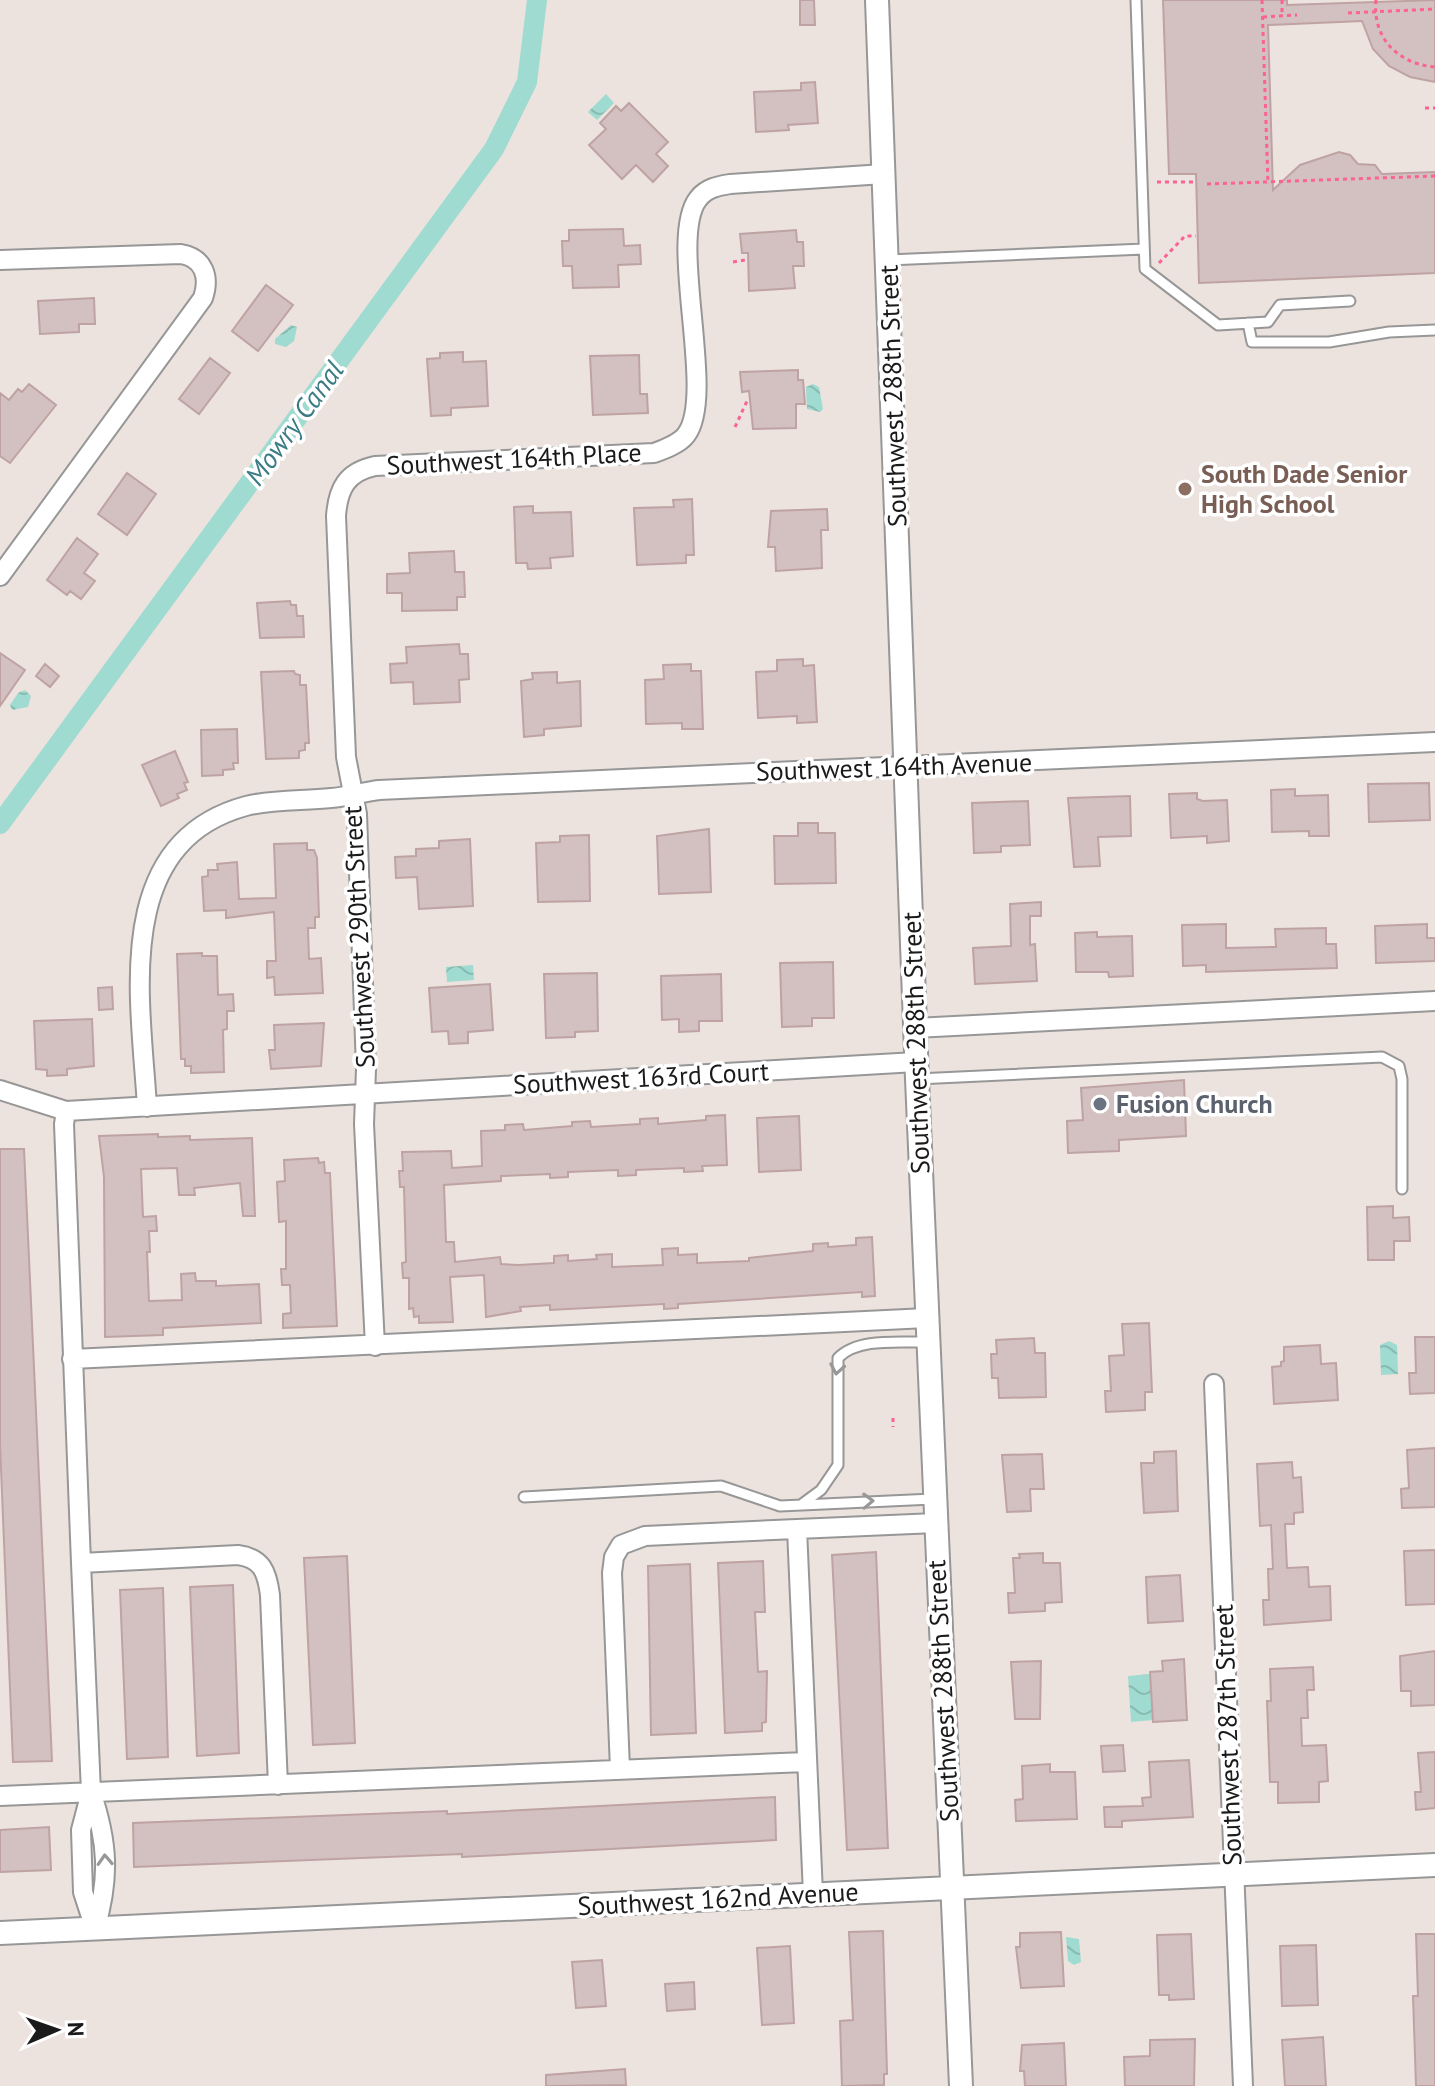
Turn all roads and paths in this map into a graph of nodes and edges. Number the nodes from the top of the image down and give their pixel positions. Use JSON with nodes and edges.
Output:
{"nodes":[{"id":1,"x":877,"y":0,"type":"edge"},
{"id":2,"x":1136,"y":0,"type":"edge"},
{"id":3,"x":1262,"y":0,"type":"edge"},
{"id":4,"x":1282,"y":0,"type":"edge"},
{"id":5,"x":1376,"y":0,"type":"edge"},
{"id":6,"x":1435,"y":9,"type":"edge"},
{"id":7,"x":1375,"y":12,"type":"junction"},
{"id":8,"x":1348,"y":13,"type":"dead end"},
{"id":9,"x":1297,"y":15,"type":"dead end"},
{"id":10,"x":1282,"y":16,"type":"junction"},
{"id":11,"x":1263,"y":17,"type":"junction"},
{"id":12,"x":1435,"y":67,"type":"edge"},
{"id":13,"x":1425,"y":108,"type":"dead end"},
{"id":14,"x":1435,"y":108,"type":"edge"},
{"id":15,"x":884,"y":174,"type":"junction"},
{"id":16,"x":1435,"y":176,"type":"edge"},
{"id":17,"x":1153,"y":182,"type":"dead end"},
{"id":18,"x":1196,"y":182,"type":"dead end"},
{"id":19,"x":1207,"y":184,"type":"dead end"},
{"id":20,"x":1268,"y":184,"type":"junction"},
{"id":21,"x":1196,"y":236,"type":"dead end"},
{"id":22,"x":1144,"y":249,"type":"junction"},
{"id":23,"x":0,"y":260,"type":"edge"},
{"id":24,"x":745,"y":260,"type":"dead end"},
{"id":25,"x":888,"y":260,"type":"junction"},
{"id":26,"x":733,"y":262,"type":"dead end"},
{"id":27,"x":1158,"y":264,"type":"dead end"},
{"id":28,"x":1350,"y":301,"type":"dead end"},
{"id":29,"x":1248,"y":323,"type":"junction"},
{"id":30,"x":1435,"y":330,"type":"edge"},
{"id":31,"x":748,"y":399,"type":"dead end"},
{"id":32,"x":735,"y":427,"type":"dead end"},
{"id":33,"x":344,"y":483,"type":"joint"},
{"id":34,"x":0,"y":576,"type":"edge"},
{"id":35,"x":1435,"y":742,"type":"edge"},
{"id":36,"x":905,"y":767,"type":"junction"},
{"id":37,"x":353,"y":794,"type":"junction"},
{"id":38,"x":1435,"y":1001,"type":"edge"},
{"id":39,"x":915,"y":1028,"type":"junction"},
{"id":40,"x":916,"y":1071,"type":"junction"},
{"id":41,"x":0,"y":1090,"type":"edge"},
{"id":42,"x":365,"y":1093,"type":"junction"},
{"id":43,"x":147,"y":1107,"type":"junction"},
{"id":44,"x":66,"y":1111,"type":"junction"},
{"id":45,"x":1402,"y":1189,"type":"dead end"},
{"id":46,"x":927,"y":1318,"type":"junction"},
{"id":47,"x":928,"y":1342,"type":"junction"},
{"id":48,"x":375,"y":1346,"type":"junction"},
{"id":49,"x":72,"y":1359,"type":"junction"},
{"id":50,"x":1214,"y":1384,"type":"dead end"},
{"id":51,"x":893,"y":1418,"type":"dead end"},
{"id":52,"x":893,"y":1427,"type":"dead end"},
{"id":53,"x":524,"y":1497,"type":"dead end"},
{"id":54,"x":935,"y":1499,"type":"junction"},
{"id":55,"x":802,"y":1504,"type":"junction"},
{"id":56,"x":936,"y":1523,"type":"junction"},
{"id":57,"x":797,"y":1529,"type":"junction"},
{"id":58,"x":81,"y":1563,"type":"junction"},
{"id":59,"x":806,"y":1762,"type":"junction"},
{"id":60,"x":620,"y":1769,"type":"junction"},
{"id":61,"x":278,"y":1785,"type":"junction"},
{"id":62,"x":91,"y":1792,"type":"junction"},
{"id":63,"x":0,"y":1796,"type":"edge"},
{"id":64,"x":1435,"y":1865,"type":"edge"},
{"id":65,"x":1234,"y":1876,"type":"junction"},
{"id":66,"x":952,"y":1889,"type":"junction"},
{"id":67,"x":813,"y":1894,"type":"junction"},
{"id":68,"x":95,"y":1929,"type":"junction"},
{"id":69,"x":0,"y":1933,"type":"edge"},
{"id":70,"x":961,"y":2086,"type":"edge"},
{"id":71,"x":1243,"y":2086,"type":"edge"}],
"edges":[{"from":1,"to":15,"type":"street","name":"Southwest 288th Street"},
{"from":2,"to":22,"type":"lane"},
{"from":3,"to":11,"type":"path"},
{"from":4,"to":10,"type":"path"},
{"from":5,"to":7,"type":"path"},
{"from":6,"to":7,"type":"path"},
{"from":7,"to":8,"type":"path"},
{"from":7,"to":12,"type":"path"},
{"from":9,"to":10,"type":"path"},
{"from":10,"to":11,"type":"path"},
{"from":11,"to":20,"type":"path"},
{"from":13,"to":14,"type":"path"},
{"from":15,"to":25,"type":"street","name":"Southwest 288th Street"},
{"from":15,"to":33,"type":"street","name":"Southwest 164th Place"},
{"from":16,"to":20,"type":"path"},
{"from":17,"to":18,"type":"path"},
{"from":19,"to":20,"type":"path"},
{"from":21,"to":27,"type":"path"},
{"from":22,"to":25,"type":"lane"},
{"from":22,"to":29,"type":"lane"},
{"from":23,"to":34,"type":"street"},
{"from":24,"to":26,"type":"path"},
{"from":25,"to":36,"type":"street","name":"Southwest 288th Street"},
{"from":28,"to":29,"type":"lane"},
{"from":29,"to":30,"type":"lane"},
{"from":31,"to":32,"type":"path"},
{"from":33,"to":37,"type":"street","name":"Southwest 290th Street"},
{"from":35,"to":36,"type":"street","name":"Southwest 164th Avenue"},
{"from":36,"to":37,"type":"street","name":"Southwest 164th Avenue"},
{"from":36,"to":39,"type":"street","name":"Southwest 288th Street"},
{"from":37,"to":42,"type":"street","name":"Southwest 290th Street"},
{"from":37,"to":43,"type":"street","name":"Southwest 164th Avenue"},
{"from":38,"to":39,"type":"street"},
{"from":39,"to":40,"type":"street","name":"Southwest 288th Street"},
{"from":40,"to":42,"type":"street","name":"Southwest 163rd Court"},
{"from":40,"to":45,"type":"lane"},
{"from":40,"to":46,"type":"street","name":"Southwest 288th Street"},
{"from":41,"to":44,"type":"street"},
{"from":42,"to":43,"type":"street","name":"Southwest 163rd Court"},
{"from":42,"to":48,"type":"street","name":"Southwest 290th Street"},
{"from":43,"to":44,"type":"street","name":"Southwest 163rd Court"},
{"from":44,"to":49,"type":"street"},
{"from":46,"to":47,"type":"street","name":"Southwest 288th Street"},
{"from":46,"to":48,"type":"street"},
{"from":47,"to":54,"type":"street","name":"Southwest 288th Street"},
{"from":47,"to":55,"type":"lane","one_way":true},
{"from":48,"to":49,"type":"street"},
{"from":49,"to":58,"type":"street"},
{"from":50,"to":65,"type":"street","name":"Southwest 287th Street"},
{"from":51,"to":52,"type":"path"},
{"from":53,"to":55,"type":"lane"},
{"from":55,"to":54,"type":"lane","one_way":true},
{"from":54,"to":56,"type":"street","name":"Southwest 288th Street"},
{"from":56,"to":57,"type":"street"},
{"from":56,"to":66,"type":"street","name":"Southwest 288th Street"},
{"from":57,"to":59,"type":"street"},
{"from":57,"to":60,"type":"street"},
{"from":58,"to":61,"type":"street"},
{"from":58,"to":62,"type":"street"},
{"from":59,"to":60,"type":"street"},
{"from":59,"to":67,"type":"street"},
{"from":60,"to":61,"type":"street"},
{"from":61,"to":62,"type":"street"},
{"from":62,"to":63,"type":"street"},
{"from":62,"to":68,"type":"street"},
{"from":64,"to":65,"type":"street","name":"Southwest 162nd Avenue"},
{"from":65,"to":66,"type":"street","name":"Southwest 162nd Avenue"},
{"from":65,"to":71,"type":"street","name":"Southwest 287th Street"},
{"from":66,"to":67,"type":"street","name":"Southwest 162nd Avenue"},
{"from":66,"to":70,"type":"street","name":"Southwest 288th Street"},
{"from":67,"to":68,"type":"street","name":"Southwest 162nd Avenue"},
{"from":68,"to":69,"type":"street","name":"Southwest 162nd Avenue"}]}
